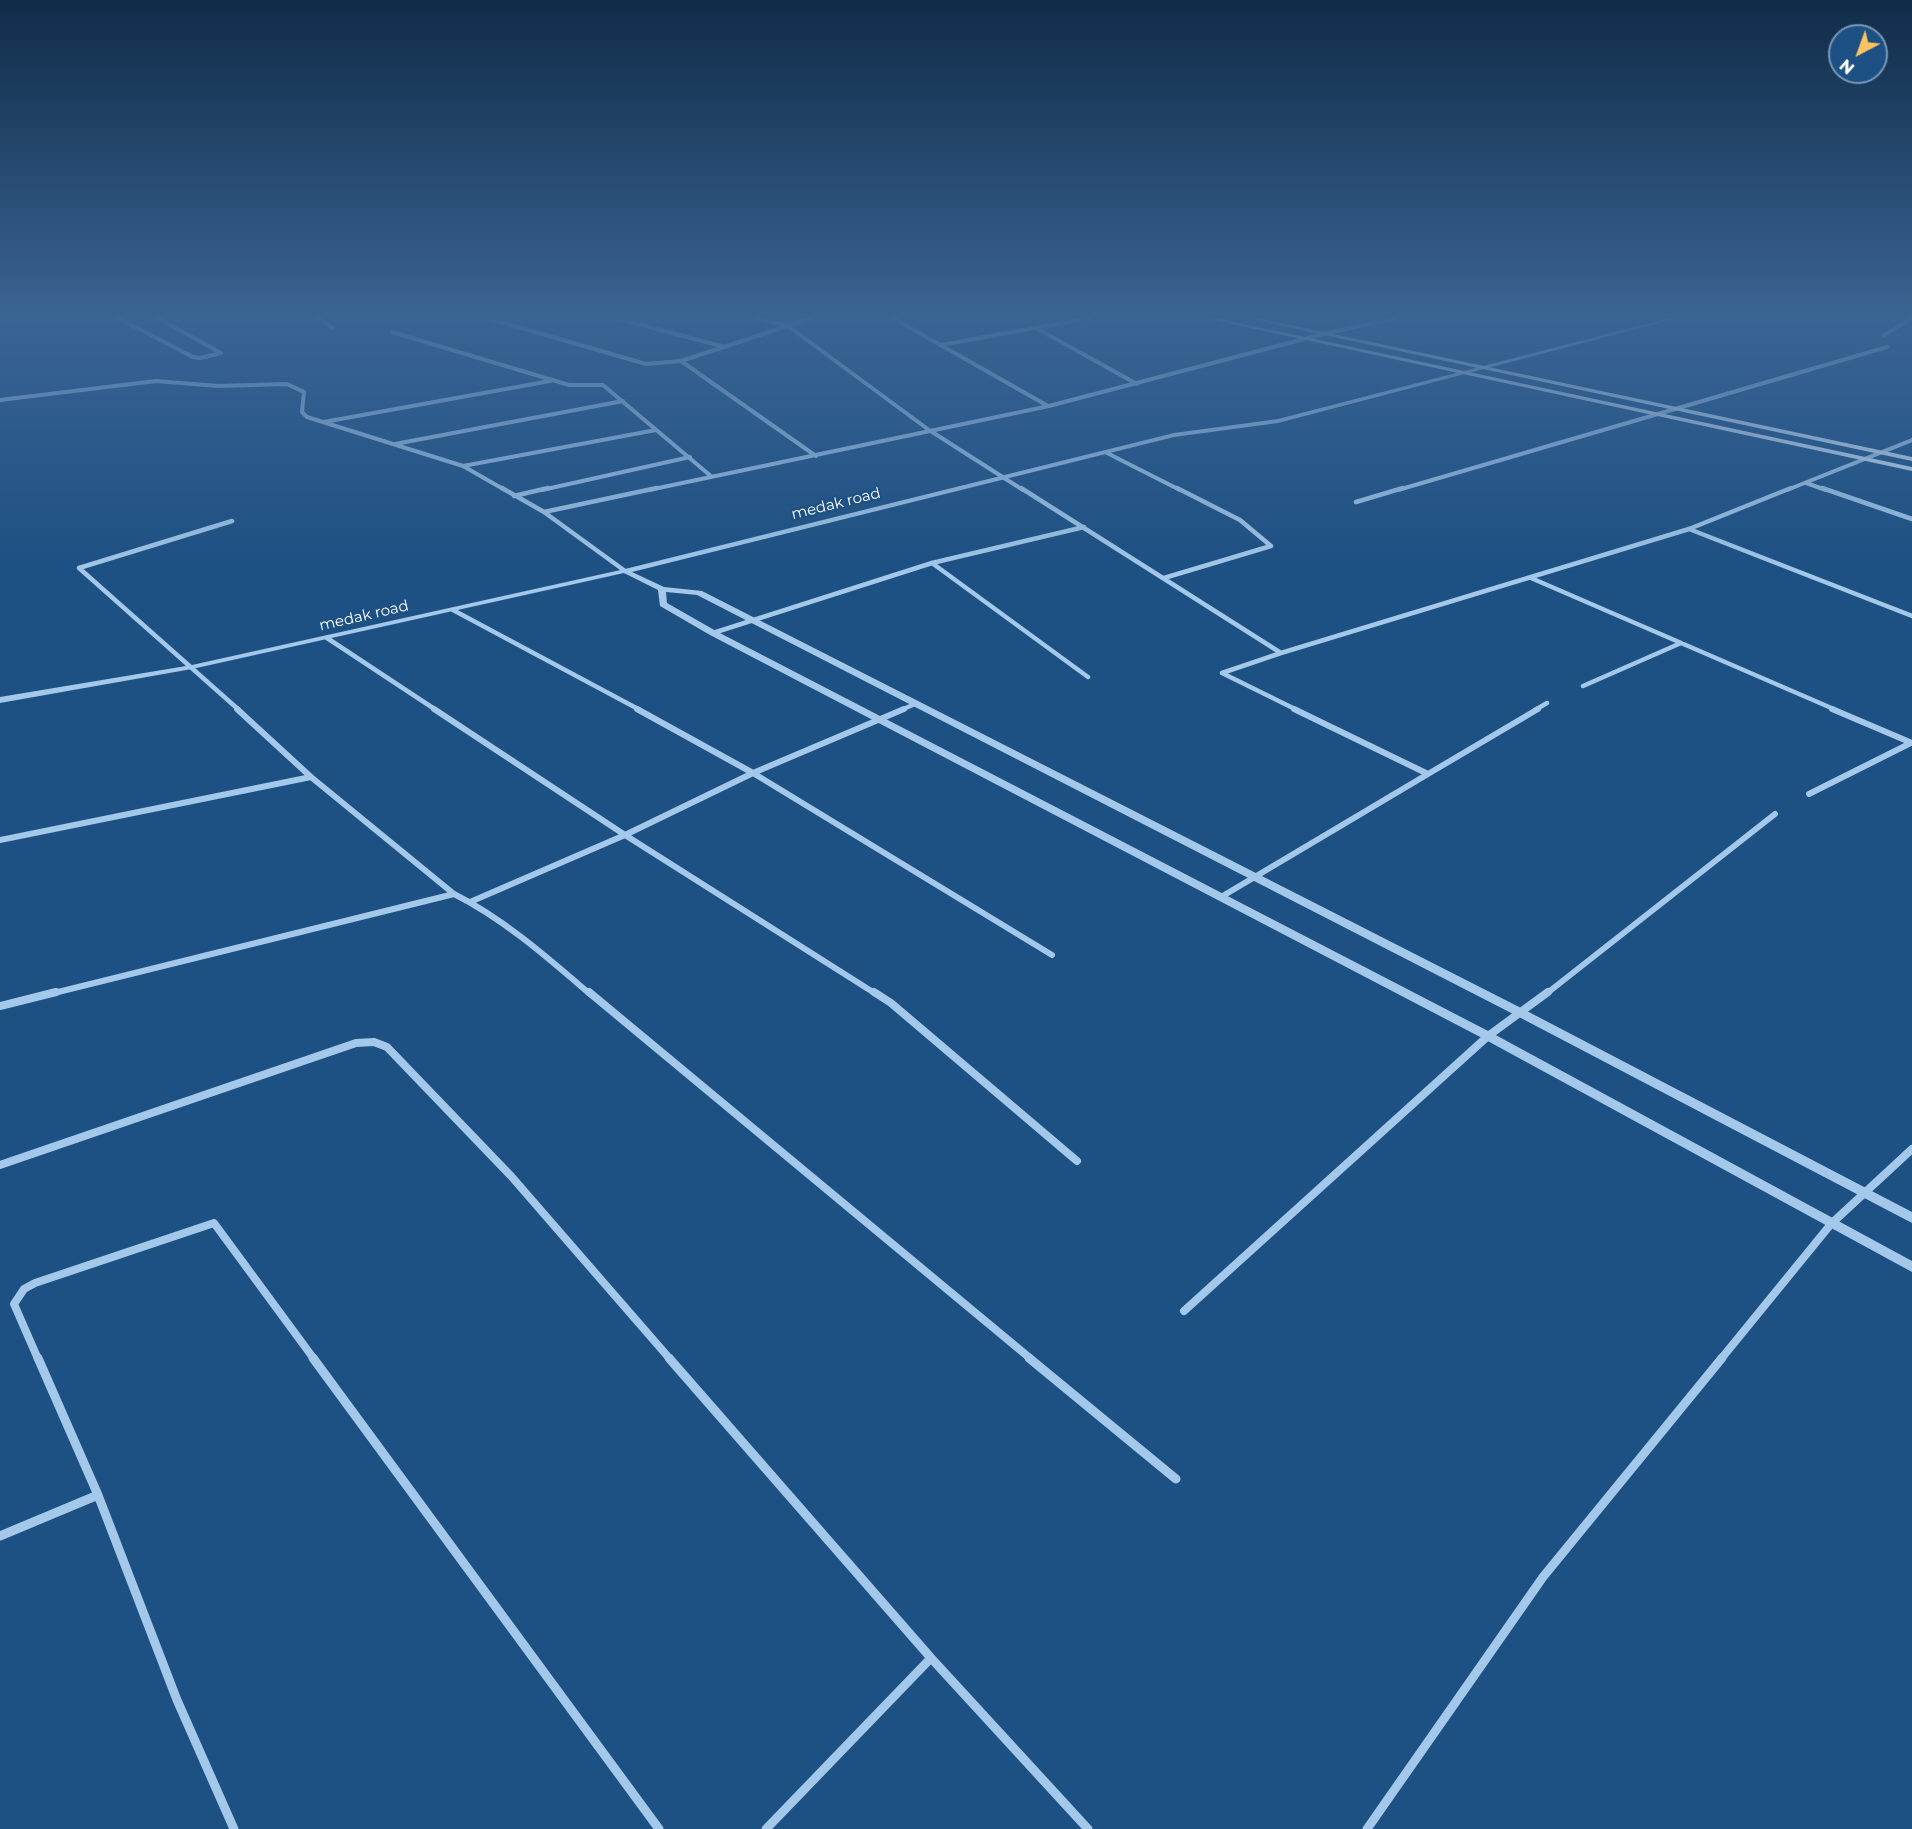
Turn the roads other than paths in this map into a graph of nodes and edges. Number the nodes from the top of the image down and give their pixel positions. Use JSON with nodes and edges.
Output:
{"nodes":[{"id":1,"x":303,"y":403,"type":"edge"},
{"id":2,"x":427,"y":403,"type":"edge"},
{"id":3,"x":610,"y":403,"type":"edge"},
{"id":4,"x":626,"y":403,"type":"edge"},
{"id":5,"x":741,"y":403,"type":"edge"},
{"id":6,"x":893,"y":403,"type":"edge"},
{"id":7,"x":1044,"y":403,"type":"edge"},
{"id":8,"x":1060,"y":403,"type":"edge"},
{"id":9,"x":1348,"y":403,"type":"edge"},
{"id":10,"x":1604,"y":403,"type":"edge"},
{"id":11,"x":1651,"y":403,"type":"edge"},
{"id":12,"x":1690,"y":403,"type":"edge"},
{"id":13,"x":1049,"y":406,"type":"junction"},
{"id":14,"x":1674,"y":408,"type":"junction"},
{"id":15,"x":1654,"y":414,"type":"junction"},
{"id":16,"x":321,"y":423,"type":"junction"},
{"id":17,"x":656,"y":430,"type":"junction"},
{"id":18,"x":929,"y":430,"type":"junction"},
{"id":19,"x":1912,"y":440,"type":"edge"},
{"id":20,"x":392,"y":444,"type":"junction"},
{"id":21,"x":1107,"y":453,"type":"junction"},
{"id":22,"x":1882,"y":453,"type":"junction"},
{"id":23,"x":816,"y":456,"type":"junction"},
{"id":24,"x":690,"y":457,"type":"junction"},
{"id":25,"x":1866,"y":459,"type":"junction"},
{"id":26,"x":1912,"y":459,"type":"edge"},
{"id":27,"x":463,"y":466,"type":"junction"},
{"id":28,"x":1912,"y":469,"type":"edge"},
{"id":29,"x":1002,"y":476,"type":"junction"},
{"id":30,"x":712,"y":477,"type":"junction"},
{"id":31,"x":1806,"y":483,"type":"junction"},
{"id":32,"x":514,"y":496,"type":"junction"},
{"id":33,"x":1356,"y":502,"type":"dead end"},
{"id":34,"x":544,"y":512,"type":"junction"},
{"id":35,"x":1912,"y":519,"type":"edge"},
{"id":36,"x":232,"y":521,"type":"dead end"},
{"id":37,"x":1084,"y":527,"type":"junction"},
{"id":38,"x":1689,"y":529,"type":"junction"},
{"id":39,"x":932,"y":563,"type":"junction"},
{"id":40,"x":625,"y":571,"type":"junction"},
{"id":41,"x":1164,"y":578,"type":"junction"},
{"id":42,"x":1531,"y":578,"type":"junction"},
{"id":43,"x":662,"y":589,"type":"junction"},
{"id":44,"x":453,"y":610,"type":"junction"},
{"id":45,"x":1912,"y":616,"type":"edge"},
{"id":46,"x":751,"y":621,"type":"junction"},
{"id":47,"x":713,"y":633,"type":"junction"},
{"id":48,"x":327,"y":638,"type":"junction"},
{"id":49,"x":1682,"y":643,"type":"junction"},
{"id":50,"x":1281,"y":653,"type":"junction"},
{"id":51,"x":192,"y":667,"type":"junction"},
{"id":52,"x":1088,"y":676,"type":"dead end"},
{"id":53,"x":1583,"y":686,"type":"dead end"},
{"id":54,"x":0,"y":700,"type":"edge"},
{"id":55,"x":1547,"y":703,"type":"dead end"},
{"id":56,"x":915,"y":704,"type":"junction"},
{"id":57,"x":879,"y":721,"type":"junction"},
{"id":58,"x":1912,"y":743,"type":"edge"},
{"id":59,"x":753,"y":773,"type":"junction"},
{"id":60,"x":1428,"y":774,"type":"junction"},
{"id":61,"x":311,"y":777,"type":"junction"},
{"id":62,"x":1809,"y":794,"type":"dead end"},
{"id":63,"x":1775,"y":814,"type":"dead end"},
{"id":64,"x":625,"y":835,"type":"junction"},
{"id":65,"x":0,"y":840,"type":"edge"},
{"id":66,"x":1255,"y":877,"type":"junction"},
{"id":67,"x":454,"y":894,"type":"junction"},
{"id":68,"x":1221,"y":897,"type":"junction"},
{"id":69,"x":470,"y":902,"type":"junction"},
{"id":70,"x":1052,"y":955,"type":"dead end"},
{"id":71,"x":0,"y":1006,"type":"edge"},
{"id":72,"x":1521,"y":1013,"type":"junction"},
{"id":73,"x":1488,"y":1036,"type":"junction"},
{"id":74,"x":1912,"y":1149,"type":"edge"},
{"id":75,"x":1077,"y":1161,"type":"dead end"},
{"id":76,"x":0,"y":1165,"type":"edge"},
{"id":77,"x":1864,"y":1193,"type":"junction"},
{"id":78,"x":1912,"y":1218,"type":"edge"},
{"id":79,"x":1831,"y":1224,"type":"junction"},
{"id":80,"x":1912,"y":1267,"type":"edge"},
{"id":81,"x":1184,"y":1311,"type":"dead end"},
{"id":82,"x":1176,"y":1479,"type":"dead end"},
{"id":83,"x":98,"y":1495,"type":"junction"},
{"id":84,"x":0,"y":1536,"type":"edge"},
{"id":85,"x":931,"y":1658,"type":"junction"},
{"id":86,"x":234,"y":1829,"type":"edge"},
{"id":87,"x":658,"y":1829,"type":"edge"},
{"id":88,"x":766,"y":1829,"type":"edge"},
{"id":89,"x":1088,"y":1829,"type":"edge"},
{"id":90,"x":1367,"y":1829,"type":"edge"}],
"edges":[{"from":1,"to":16,"type":"street"},
{"from":2,"to":16,"type":"street"},
{"from":3,"to":20,"type":"street"},
{"from":4,"to":17,"type":"street"},
{"from":5,"to":23,"type":"street"},
{"from":6,"to":18,"type":"street"},
{"from":7,"to":13,"type":"street"},
{"from":8,"to":13,"type":"street"},
{"from":9,"to":21,"type":"street","name":"medak road"},
{"from":10,"to":15,"type":"main road"},
{"from":11,"to":14,"type":"main road"},
{"from":12,"to":14,"type":"street"},
{"from":13,"to":18,"type":"street"},
{"from":14,"to":15,"type":"street"},
{"from":14,"to":22,"type":"main road"},
{"from":15,"to":25,"type":"main road"},
{"from":15,"to":33,"type":"street"},
{"from":16,"to":20,"type":"street"},
{"from":17,"to":24,"type":"street"},
{"from":17,"to":27,"type":"street"},
{"from":18,"to":23,"type":"street"},
{"from":18,"to":29,"type":"street"},
{"from":19,"to":22,"type":"street"},
{"from":20,"to":27,"type":"street"},
{"from":21,"to":29,"type":"street","name":"medak road"},
{"from":21,"to":41,"type":"street"},
{"from":22,"to":25,"type":"street"},
{"from":22,"to":26,"type":"main road"},
{"from":23,"to":30,"type":"street"},
{"from":24,"to":30,"type":"street"},
{"from":24,"to":32,"type":"street"},
{"from":25,"to":28,"type":"main road"},
{"from":25,"to":31,"type":"street"},
{"from":27,"to":32,"type":"street"},
{"from":29,"to":37,"type":"street"},
{"from":29,"to":40,"type":"street","name":"medak road"},
{"from":30,"to":34,"type":"street"},
{"from":31,"to":35,"type":"street"},
{"from":31,"to":38,"type":"street"},
{"from":32,"to":34,"type":"street"},
{"from":34,"to":40,"type":"street"},
{"from":36,"to":51,"type":"street"},
{"from":37,"to":39,"type":"street"},
{"from":37,"to":41,"type":"street"},
{"from":38,"to":42,"type":"street"},
{"from":38,"to":45,"type":"street"},
{"from":39,"to":46,"type":"street"},
{"from":39,"to":52,"type":"street"},
{"from":40,"to":43,"type":"street"},
{"from":40,"to":44,"type":"street","name":"medak road"},
{"from":41,"to":50,"type":"street"},
{"from":42,"to":49,"type":"street"},
{"from":42,"to":50,"type":"street"},
{"from":43,"to":46,"type":"street"},
{"from":43,"to":47,"type":"street"},
{"from":44,"to":48,"type":"street","name":"medak road"},
{"from":44,"to":59,"type":"street"},
{"from":46,"to":47,"type":"street"},
{"from":46,"to":56,"type":"street"},
{"from":47,"to":57,"type":"street"},
{"from":48,"to":51,"type":"street","name":"medak road"},
{"from":48,"to":64,"type":"street"},
{"from":49,"to":53,"type":"street"},
{"from":49,"to":58,"type":"street"},
{"from":50,"to":60,"type":"street"},
{"from":51,"to":54,"type":"street","name":"medak road"},
{"from":51,"to":61,"type":"street"},
{"from":55,"to":60,"type":"street"},
{"from":56,"to":57,"type":"street"},
{"from":56,"to":66,"type":"street"},
{"from":57,"to":59,"type":"street"},
{"from":57,"to":68,"type":"street"},
{"from":58,"to":62,"type":"street"},
{"from":59,"to":64,"type":"street"},
{"from":59,"to":70,"type":"street"},
{"from":60,"to":66,"type":"street"},
{"from":61,"to":65,"type":"street"},
{"from":61,"to":67,"type":"street"},
{"from":63,"to":72,"type":"street"},
{"from":64,"to":69,"type":"street"},
{"from":64,"to":75,"type":"street"},
{"from":66,"to":68,"type":"street"},
{"from":66,"to":72,"type":"street"},
{"from":67,"to":69,"type":"street"},
{"from":67,"to":71,"type":"street"},
{"from":68,"to":73,"type":"street"},
{"from":69,"to":82,"type":"street"},
{"from":72,"to":73,"type":"street"},
{"from":72,"to":77,"type":"street"},
{"from":73,"to":79,"type":"street"},
{"from":73,"to":81,"type":"street"},
{"from":74,"to":77,"type":"street"},
{"from":76,"to":85,"type":"street"},
{"from":77,"to":78,"type":"street"},
{"from":77,"to":79,"type":"street"},
{"from":79,"to":80,"type":"street"},
{"from":79,"to":90,"type":"street"},
{"from":83,"to":84,"type":"street"},
{"from":83,"to":86,"type":"street"},
{"from":83,"to":87,"type":"street"},
{"from":85,"to":88,"type":"street"},
{"from":85,"to":89,"type":"street"}]}
